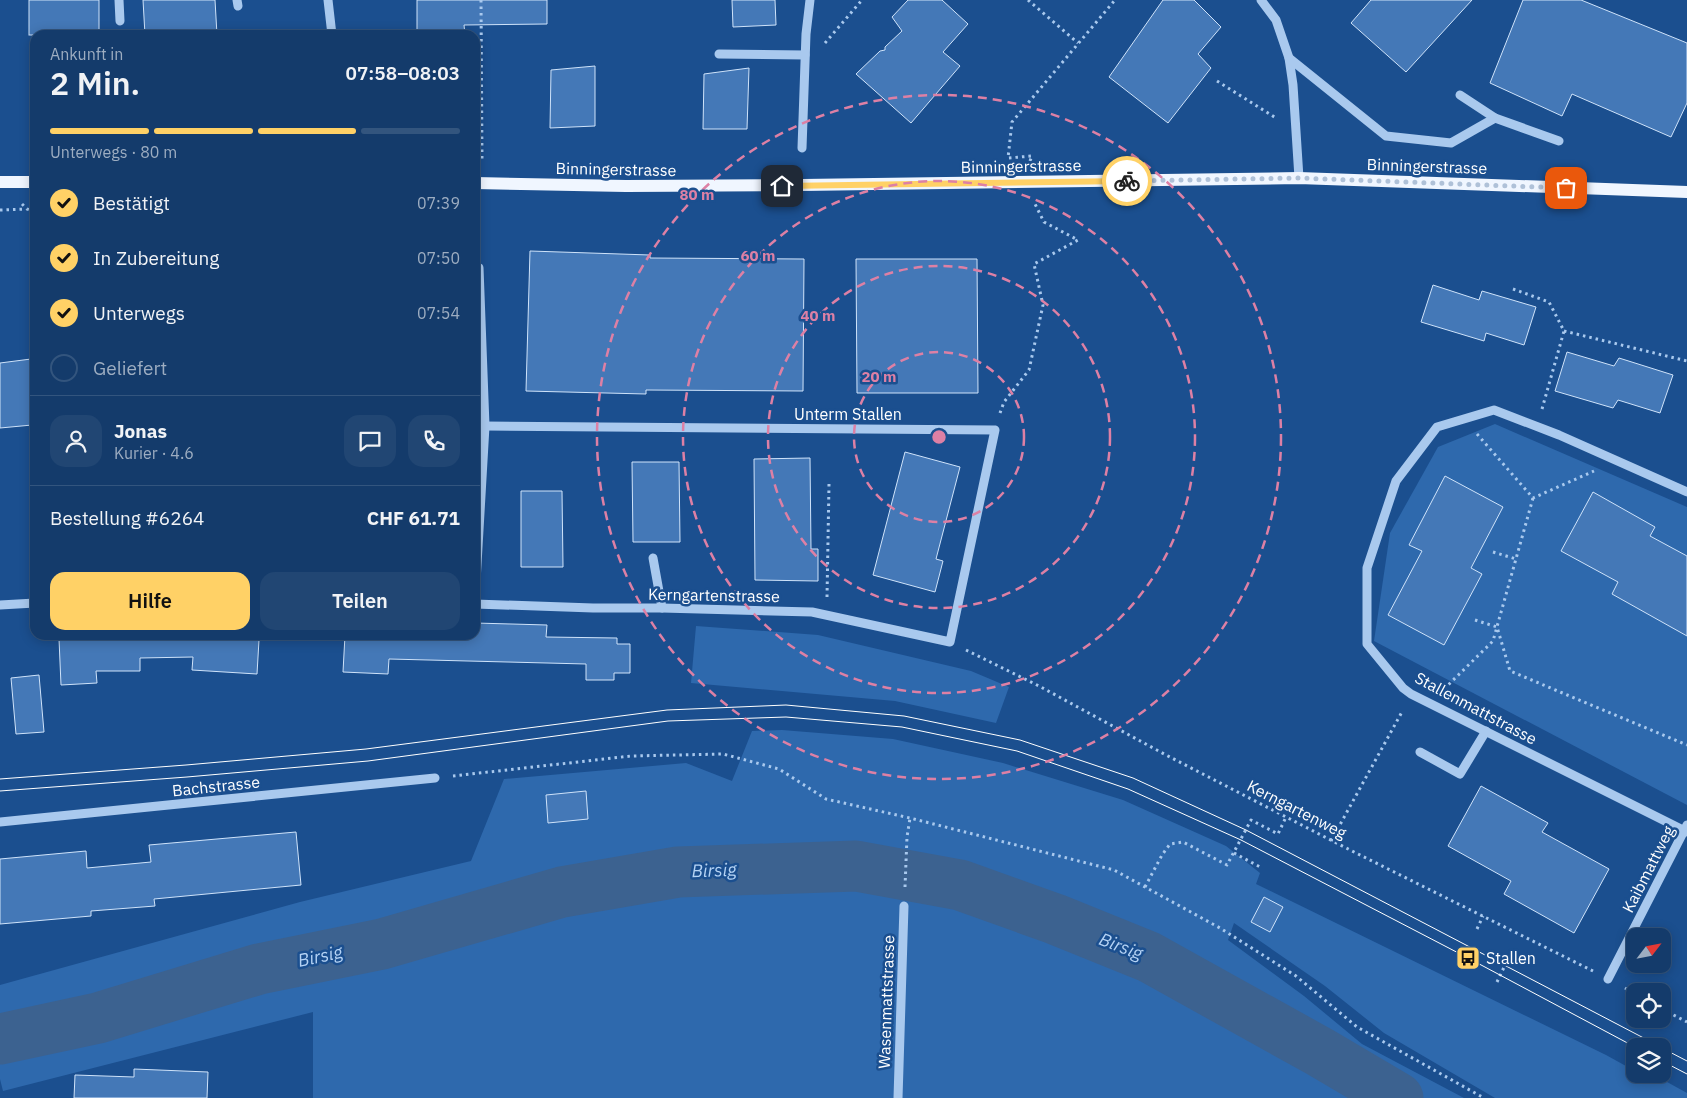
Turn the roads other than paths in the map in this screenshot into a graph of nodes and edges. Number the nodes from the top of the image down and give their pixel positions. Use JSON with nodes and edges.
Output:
{"nodes":[{"id":1,"x":119,"y":0,"type":"edge"},
{"id":2,"x":328,"y":0,"type":"edge"},
{"id":3,"x":810,"y":0,"type":"edge"},
{"id":4,"x":1262,"y":0,"type":"edge"},
{"id":5,"x":120,"y":21,"type":"dead end"},
{"id":6,"x":331,"y":30,"type":"edge"},
{"id":7,"x":719,"y":54,"type":"dead end"},
{"id":8,"x":805,"y":55,"type":"junction"},
{"id":9,"x":1289,"y":58,"type":"junction"},
{"id":10,"x":1460,"y":95,"type":"dead end"},
{"id":11,"x":1494,"y":118,"type":"junction"},
{"id":12,"x":1559,"y":141,"type":"dead end"},
{"id":13,"x":802,"y":148,"type":"dead end"},
{"id":14,"x":1298,"y":178,"type":"junction"},
{"id":15,"x":0,"y":182,"type":"edge"},
{"id":16,"x":30,"y":182,"type":"edge"},
{"id":17,"x":480,"y":183,"type":"edge"},
{"id":18,"x":1687,"y":192,"type":"edge"},
{"id":19,"x":480,"y":294,"type":"edge"},
{"id":20,"x":485,"y":426,"type":"junction"},
{"id":21,"x":1687,"y":492,"type":"edge"},
{"id":22,"x":480,"y":512,"type":"edge"},
{"id":23,"x":653,"y":558,"type":"dead end"},
{"id":24,"x":30,"y":603,"type":"edge"},
{"id":25,"x":480,"y":604,"type":"edge"},
{"id":26,"x":0,"y":606,"type":"edge"},
{"id":27,"x":662,"y":608,"type":"junction"},
{"id":28,"x":950,"y":642,"type":"joint"},
{"id":29,"x":1486,"y":731,"type":"junction"},
{"id":30,"x":1420,"y":752,"type":"dead end"},
{"id":31,"x":435,"y":778,"type":"road end"},
{"id":32,"x":0,"y":822,"type":"edge"},
{"id":33,"x":1686,"y":830,"type":"edge"},
{"id":34,"x":904,"y":906,"type":"dead end"},
{"id":35,"x":1608,"y":979,"type":"road end"},
{"id":36,"x":898,"y":1098,"type":"edge"}],
"edges":[{"from":1,"to":5,"type":"street"},
{"from":2,"to":6,"type":"street"},
{"from":3,"to":8,"type":"street"},
{"from":4,"to":9,"type":"street"},
{"from":7,"to":8,"type":"street"},
{"from":8,"to":13,"type":"street"},
{"from":9,"to":11,"type":"street"},
{"from":9,"to":14,"type":"street"},
{"from":10,"to":11,"type":"street"},
{"from":11,"to":12,"type":"street"},
{"from":14,"to":17,"type":"main road","name":"Binningerstrasse"},
{"from":14,"to":18,"type":"main road","name":"Binningerstrasse"},
{"from":15,"to":16,"type":"main road"},
{"from":19,"to":20,"type":"street"},
{"from":20,"to":22,"type":"street"},
{"from":20,"to":28,"type":"street","name":"Unterm Stallen"},
{"from":21,"to":29,"type":"street","name":"Stallenmattstrasse"},
{"from":23,"to":27,"type":"street"},
{"from":24,"to":26,"type":"street"},
{"from":25,"to":27,"type":"street","name":"Kerngartenstrasse"},
{"from":27,"to":28,"type":"street","name":"Kerngartenstrasse"},
{"from":29,"to":30,"type":"street"},
{"from":29,"to":33,"type":"street","name":"Stallenmattstrasse"},
{"from":31,"to":32,"type":"street","name":"Bachstrasse"},
{"from":33,"to":35,"type":"street","name":"Kaibmattweg"},
{"from":34,"to":36,"type":"street","name":"Wasenmattstrasse"}]}
